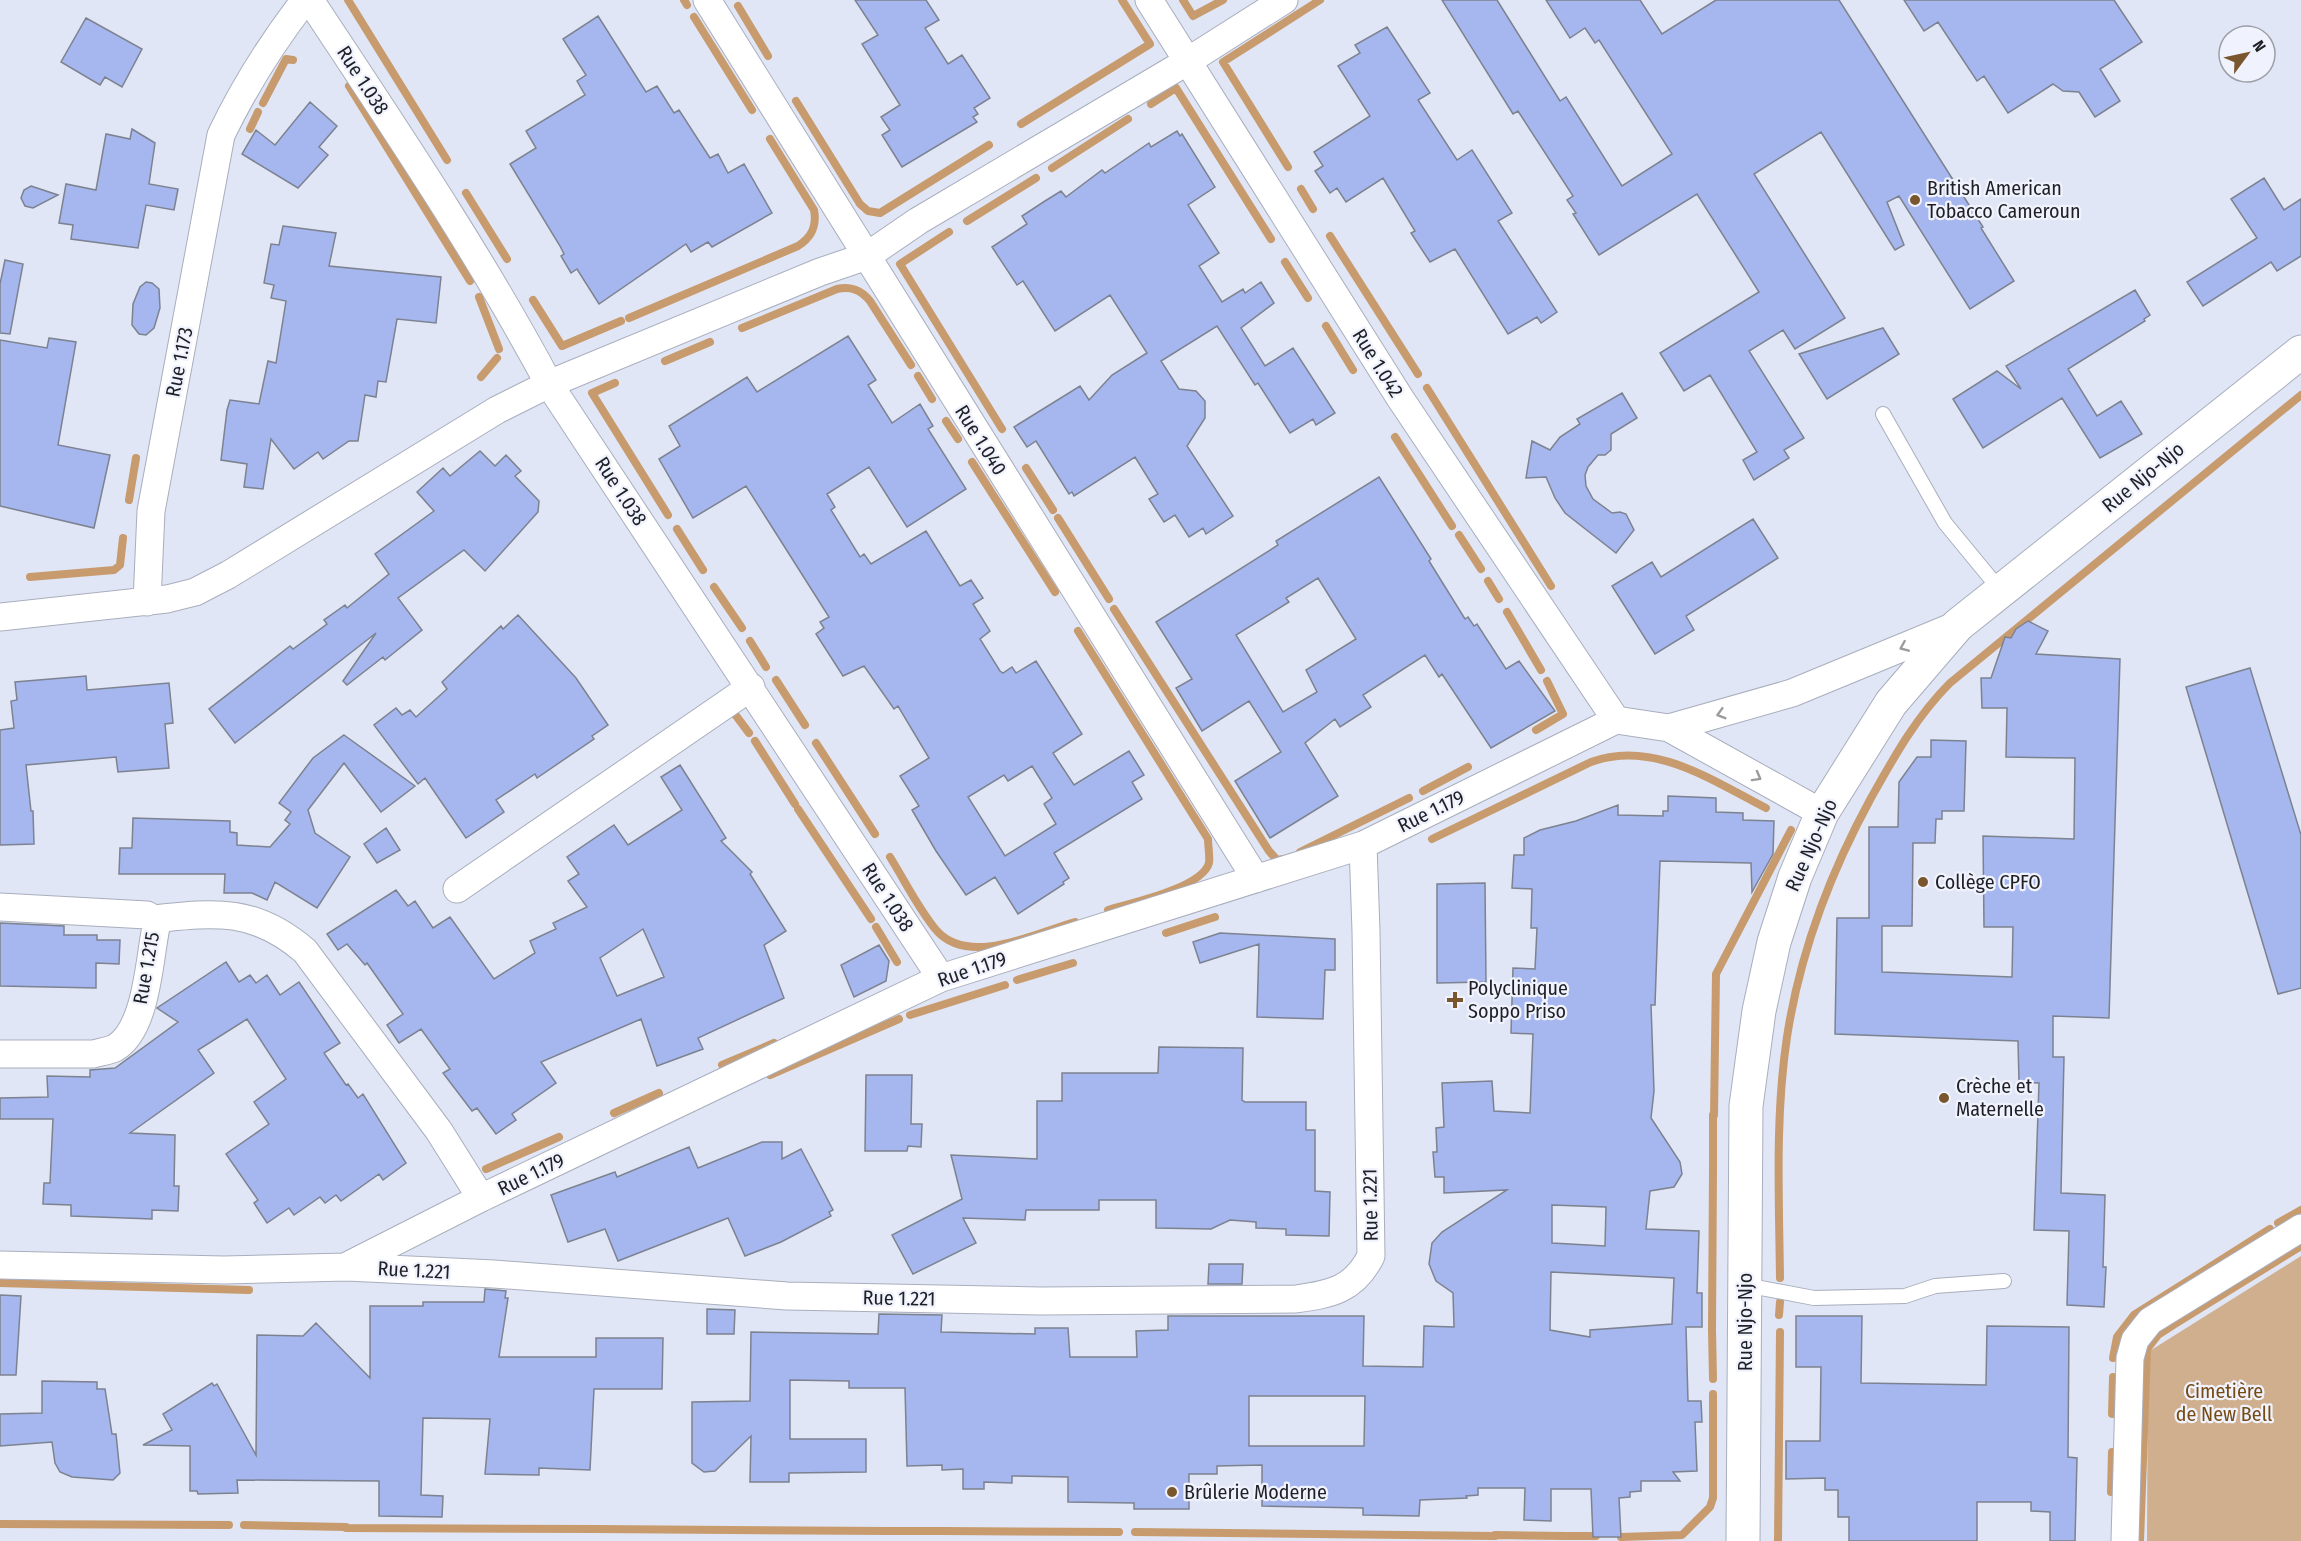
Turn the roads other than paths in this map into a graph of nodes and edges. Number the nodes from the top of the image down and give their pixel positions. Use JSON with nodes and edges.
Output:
{"nodes":[{"id":1,"x":305,"y":0,"type":"edge"},
{"id":2,"x":310,"y":0,"type":"edge"},
{"id":3,"x":708,"y":0,"type":"edge"},
{"id":4,"x":1149,"y":0,"type":"edge"},
{"id":5,"x":1284,"y":0,"type":"edge"},
{"id":6,"x":1188,"y":62,"type":"junction"},
{"id":7,"x":867,"y":256,"type":"junction"},
{"id":8,"x":2301,"y":351,"type":"edge"},
{"id":9,"x":549,"y":384,"type":"junction"},
{"id":10,"x":1883,"y":414,"type":"dead end"},
{"id":11,"x":2001,"y":591,"type":"junction"},
{"id":12,"x":147,"y":603,"type":"junction"},
{"id":13,"x":0,"y":617,"type":"edge"},
{"id":14,"x":1958,"y":625,"type":"junction"},
{"id":15,"x":751,"y":687,"type":"junction"},
{"id":16,"x":1616,"y":720,"type":"junction"},
{"id":17,"x":1669,"y":728,"type":"junction"},
{"id":18,"x":1822,"y":813,"type":"junction"},
{"id":19,"x":1363,"y":845,"type":"junction"},
{"id":20,"x":1256,"y":879,"type":"junction"},
{"id":21,"x":457,"y":888,"type":"dead end"},
{"id":22,"x":0,"y":907,"type":"edge"},
{"id":23,"x":154,"y":919,"type":"junction"},
{"id":24,"x":941,"y":978,"type":"junction"},
{"id":25,"x":0,"y":1054,"type":"edge"},
{"id":26,"x":481,"y":1198,"type":"junction"},
{"id":27,"x":2301,"y":1228,"type":"edge"},
{"id":28,"x":0,"y":1265,"type":"edge"},
{"id":29,"x":347,"y":1267,"type":"junction"},
{"id":30,"x":2004,"y":1281,"type":"dead end"},
{"id":31,"x":1745,"y":1285,"type":"junction"},
{"id":32,"x":1743,"y":1541,"type":"edge"},
{"id":33,"x":2125,"y":1541,"type":"edge"}],
"edges":[{"from":1,"to":12,"type":"street","name":"Rue 1.173"},
{"from":2,"to":9,"type":"street","name":"Rue 1.038"},
{"from":3,"to":7,"type":"street","name":"Rue 1.040"},
{"from":4,"to":6,"type":"street","name":"Rue 1.042"},
{"from":5,"to":6,"type":"street"},
{"from":6,"to":7,"type":"street"},
{"from":6,"to":16,"type":"street","name":"Rue 1.042"},
{"from":7,"to":9,"type":"street"},
{"from":7,"to":20,"type":"street","name":"Rue 1.040"},
{"from":8,"to":11,"type":"main road","name":"Rue Njo-Njo"},
{"from":9,"to":12,"type":"street"},
{"from":9,"to":15,"type":"street","name":"Rue 1.038"},
{"from":10,"to":11,"type":"lane"},
{"from":11,"to":14,"type":"main road","name":"Rue Njo-Njo"},
{"from":12,"to":13,"type":"street"},
{"from":14,"to":17,"type":"street","one_way":true},
{"from":14,"to":18,"type":"main road","name":"Rue Njo-Njo"},
{"from":15,"to":21,"type":"street"},
{"from":15,"to":24,"type":"street","name":"Rue 1.038"},
{"from":16,"to":17,"type":"street"},
{"from":16,"to":19,"type":"street","name":"Rue 1.179"},
{"from":17,"to":18,"type":"street","one_way":true},
{"from":18,"to":31,"type":"main road","name":"Rue Njo-Njo"},
{"from":19,"to":20,"type":"street","name":"Rue 1.179"},
{"from":19,"to":29,"type":"street","name":"Rue 1.221"},
{"from":20,"to":24,"type":"street","name":"Rue 1.179"},
{"from":22,"to":23,"type":"street","name":"Rue 1.215"},
{"from":23,"to":25,"type":"street","name":"Rue 1.215"},
{"from":23,"to":26,"type":"street"},
{"from":24,"to":26,"type":"street","name":"Rue 1.179"},
{"from":26,"to":29,"type":"street","name":"Rue 1.179"},
{"from":27,"to":33,"type":"street"},
{"from":28,"to":29,"type":"street","name":"Rue 1.221"},
{"from":30,"to":31,"type":"lane"},
{"from":31,"to":32,"type":"main road","name":"Rue Njo-Njo"}]}
